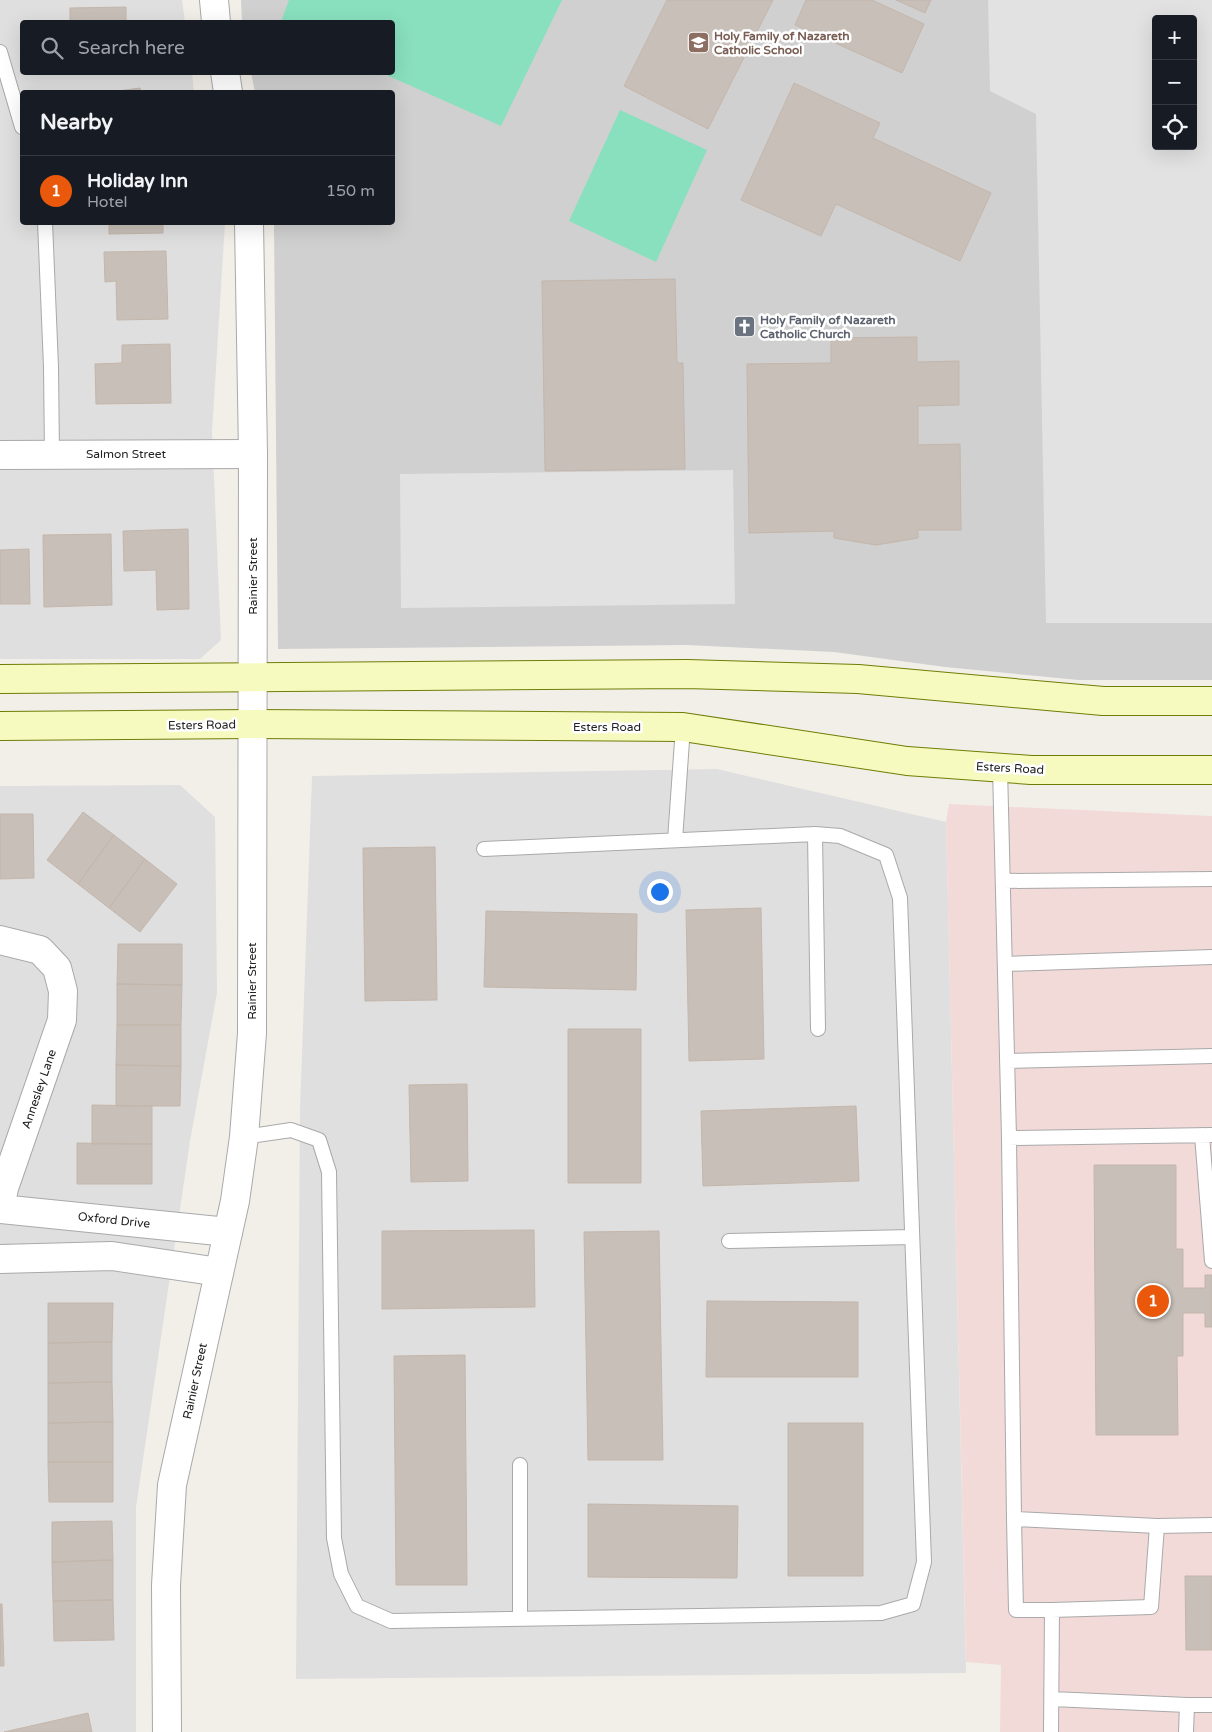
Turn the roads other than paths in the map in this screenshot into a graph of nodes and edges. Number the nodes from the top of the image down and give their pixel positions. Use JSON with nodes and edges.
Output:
{"nodes":[{"id":1,"x":214,"y":0,"type":"edge"},
{"id":2,"x":216,"y":20,"type":"edge"},
{"id":3,"x":0,"y":52,"type":"edge"},
{"id":4,"x":225,"y":75,"type":"edge"},
{"id":5,"x":228,"y":90,"type":"edge"},
{"id":6,"x":20,"y":120,"type":"edge"},
{"id":7,"x":45,"y":225,"type":"edge"},
{"id":8,"x":249,"y":225,"type":"edge"},
{"id":9,"x":253,"y":454,"type":"junction"},
{"id":10,"x":0,"y":455,"type":"edge"},
{"id":11,"x":52,"y":455,"type":"junction"},
{"id":12,"x":253,"y":676,"type":"junction"},
{"id":13,"x":0,"y":679,"type":"edge"},
{"id":14,"x":1212,"y":701,"type":"edge"},
{"id":15,"x":253,"y":724,"type":"junction"},
{"id":16,"x":0,"y":726,"type":"edge"},
{"id":17,"x":683,"y":727,"type":"junction"},
{"id":18,"x":1000,"y":768,"type":"junction"},
{"id":19,"x":1212,"y":770,"type":"edge"},
{"id":20,"x":815,"y":834,"type":"junction"},
{"id":21,"x":675,"y":840,"type":"junction"},
{"id":22,"x":484,"y":849,"type":"dead end"},
{"id":23,"x":1212,"y":879,"type":"edge"},
{"id":24,"x":1003,"y":881,"type":"junction"},
{"id":25,"x":0,"y":940,"type":"edge"},
{"id":26,"x":1212,"y":957,"type":"edge"},
{"id":27,"x":1005,"y":964,"type":"junction"},
{"id":28,"x":818,"y":1030,"type":"dead end"},
{"id":29,"x":1212,"y":1056,"type":"edge"},
{"id":30,"x":1007,"y":1061,"type":"junction"},
{"id":31,"x":1207,"y":1135,"type":"edge"},
{"id":32,"x":244,"y":1137,"type":"junction"},
{"id":33,"x":1009,"y":1138,"type":"junction"},
{"id":34,"x":0,"y":1209,"type":"edge"},
{"id":35,"x":228,"y":1232,"type":"junction"},
{"id":36,"x":912,"y":1238,"type":"junction"},
{"id":37,"x":729,"y":1241,"type":"dead end"},
{"id":38,"x":0,"y":1259,"type":"edge"},
{"id":39,"x":1212,"y":1261,"type":"edge"},
{"id":40,"x":219,"y":1272,"type":"junction"},
{"id":41,"x":520,"y":1465,"type":"dead end"},
{"id":42,"x":1014,"y":1519,"type":"junction"},
{"id":43,"x":1212,"y":1525,"type":"edge"},
{"id":44,"x":1157,"y":1526,"type":"junction"},
{"id":45,"x":1052,"y":1610,"type":"junction"},
{"id":46,"x":520,"y":1619,"type":"junction"},
{"id":47,"x":1052,"y":1699,"type":"junction"},
{"id":48,"x":1187,"y":1705,"type":"junction"},
{"id":49,"x":1212,"y":1705,"type":"edge"},
{"id":50,"x":167,"y":1732,"type":"edge"},
{"id":51,"x":1051,"y":1732,"type":"edge"},
{"id":52,"x":1186,"y":1732,"type":"edge"}],
"edges":[{"from":1,"to":2,"type":"street"},
{"from":3,"to":6,"type":"lane"},
{"from":4,"to":5,"type":"street"},
{"from":7,"to":11,"type":"lane"},
{"from":8,"to":9,"type":"street","name":"Rainier Street"},
{"from":9,"to":11,"type":"street","name":"Salmon Street"},
{"from":9,"to":12,"type":"street","name":"Rainier Street"},
{"from":10,"to":11,"type":"street","name":"Salmon Street"},
{"from":12,"to":13,"type":"main road"},
{"from":12,"to":14,"type":"main road"},
{"from":12,"to":15,"type":"street","name":"Rainier Street"},
{"from":15,"to":16,"type":"main road","name":"Esters Road"},
{"from":15,"to":17,"type":"main road","name":"Esters Road"},
{"from":15,"to":32,"type":"street","name":"Rainier Street"},
{"from":17,"to":18,"type":"main road","name":"Esters Road"},
{"from":17,"to":21,"type":"lane"},
{"from":18,"to":19,"type":"main road","name":"Esters Road"},
{"from":18,"to":24,"type":"lane"},
{"from":20,"to":21,"type":"lane"},
{"from":20,"to":28,"type":"lane"},
{"from":20,"to":36,"type":"lane"},
{"from":21,"to":22,"type":"lane"},
{"from":23,"to":24,"type":"lane"},
{"from":24,"to":27,"type":"lane"},
{"from":25,"to":34,"type":"street","name":"Annesley Lane"},
{"from":26,"to":27,"type":"lane"},
{"from":27,"to":30,"type":"lane"},
{"from":29,"to":30,"type":"lane"},
{"from":30,"to":33,"type":"lane"},
{"from":31,"to":33,"type":"lane"},
{"from":31,"to":39,"type":"lane"},
{"from":32,"to":35,"type":"street","name":"Rainier Street"},
{"from":32,"to":46,"type":"lane"},
{"from":33,"to":42,"type":"lane"},
{"from":34,"to":35,"type":"street","name":"Oxford Drive"},
{"from":35,"to":40,"type":"street","name":"Rainier Street"},
{"from":36,"to":37,"type":"lane"},
{"from":36,"to":46,"type":"lane"},
{"from":38,"to":40,"type":"street"},
{"from":40,"to":50,"type":"street","name":"Rainier Street"},
{"from":41,"to":46,"type":"lane"},
{"from":42,"to":44,"type":"lane"},
{"from":42,"to":45,"type":"lane"},
{"from":43,"to":44,"type":"lane"},
{"from":44,"to":45,"type":"lane"},
{"from":45,"to":47,"type":"lane"},
{"from":47,"to":48,"type":"lane"},
{"from":47,"to":51,"type":"lane"},
{"from":48,"to":49,"type":"lane"},
{"from":48,"to":52,"type":"lane"}]}
